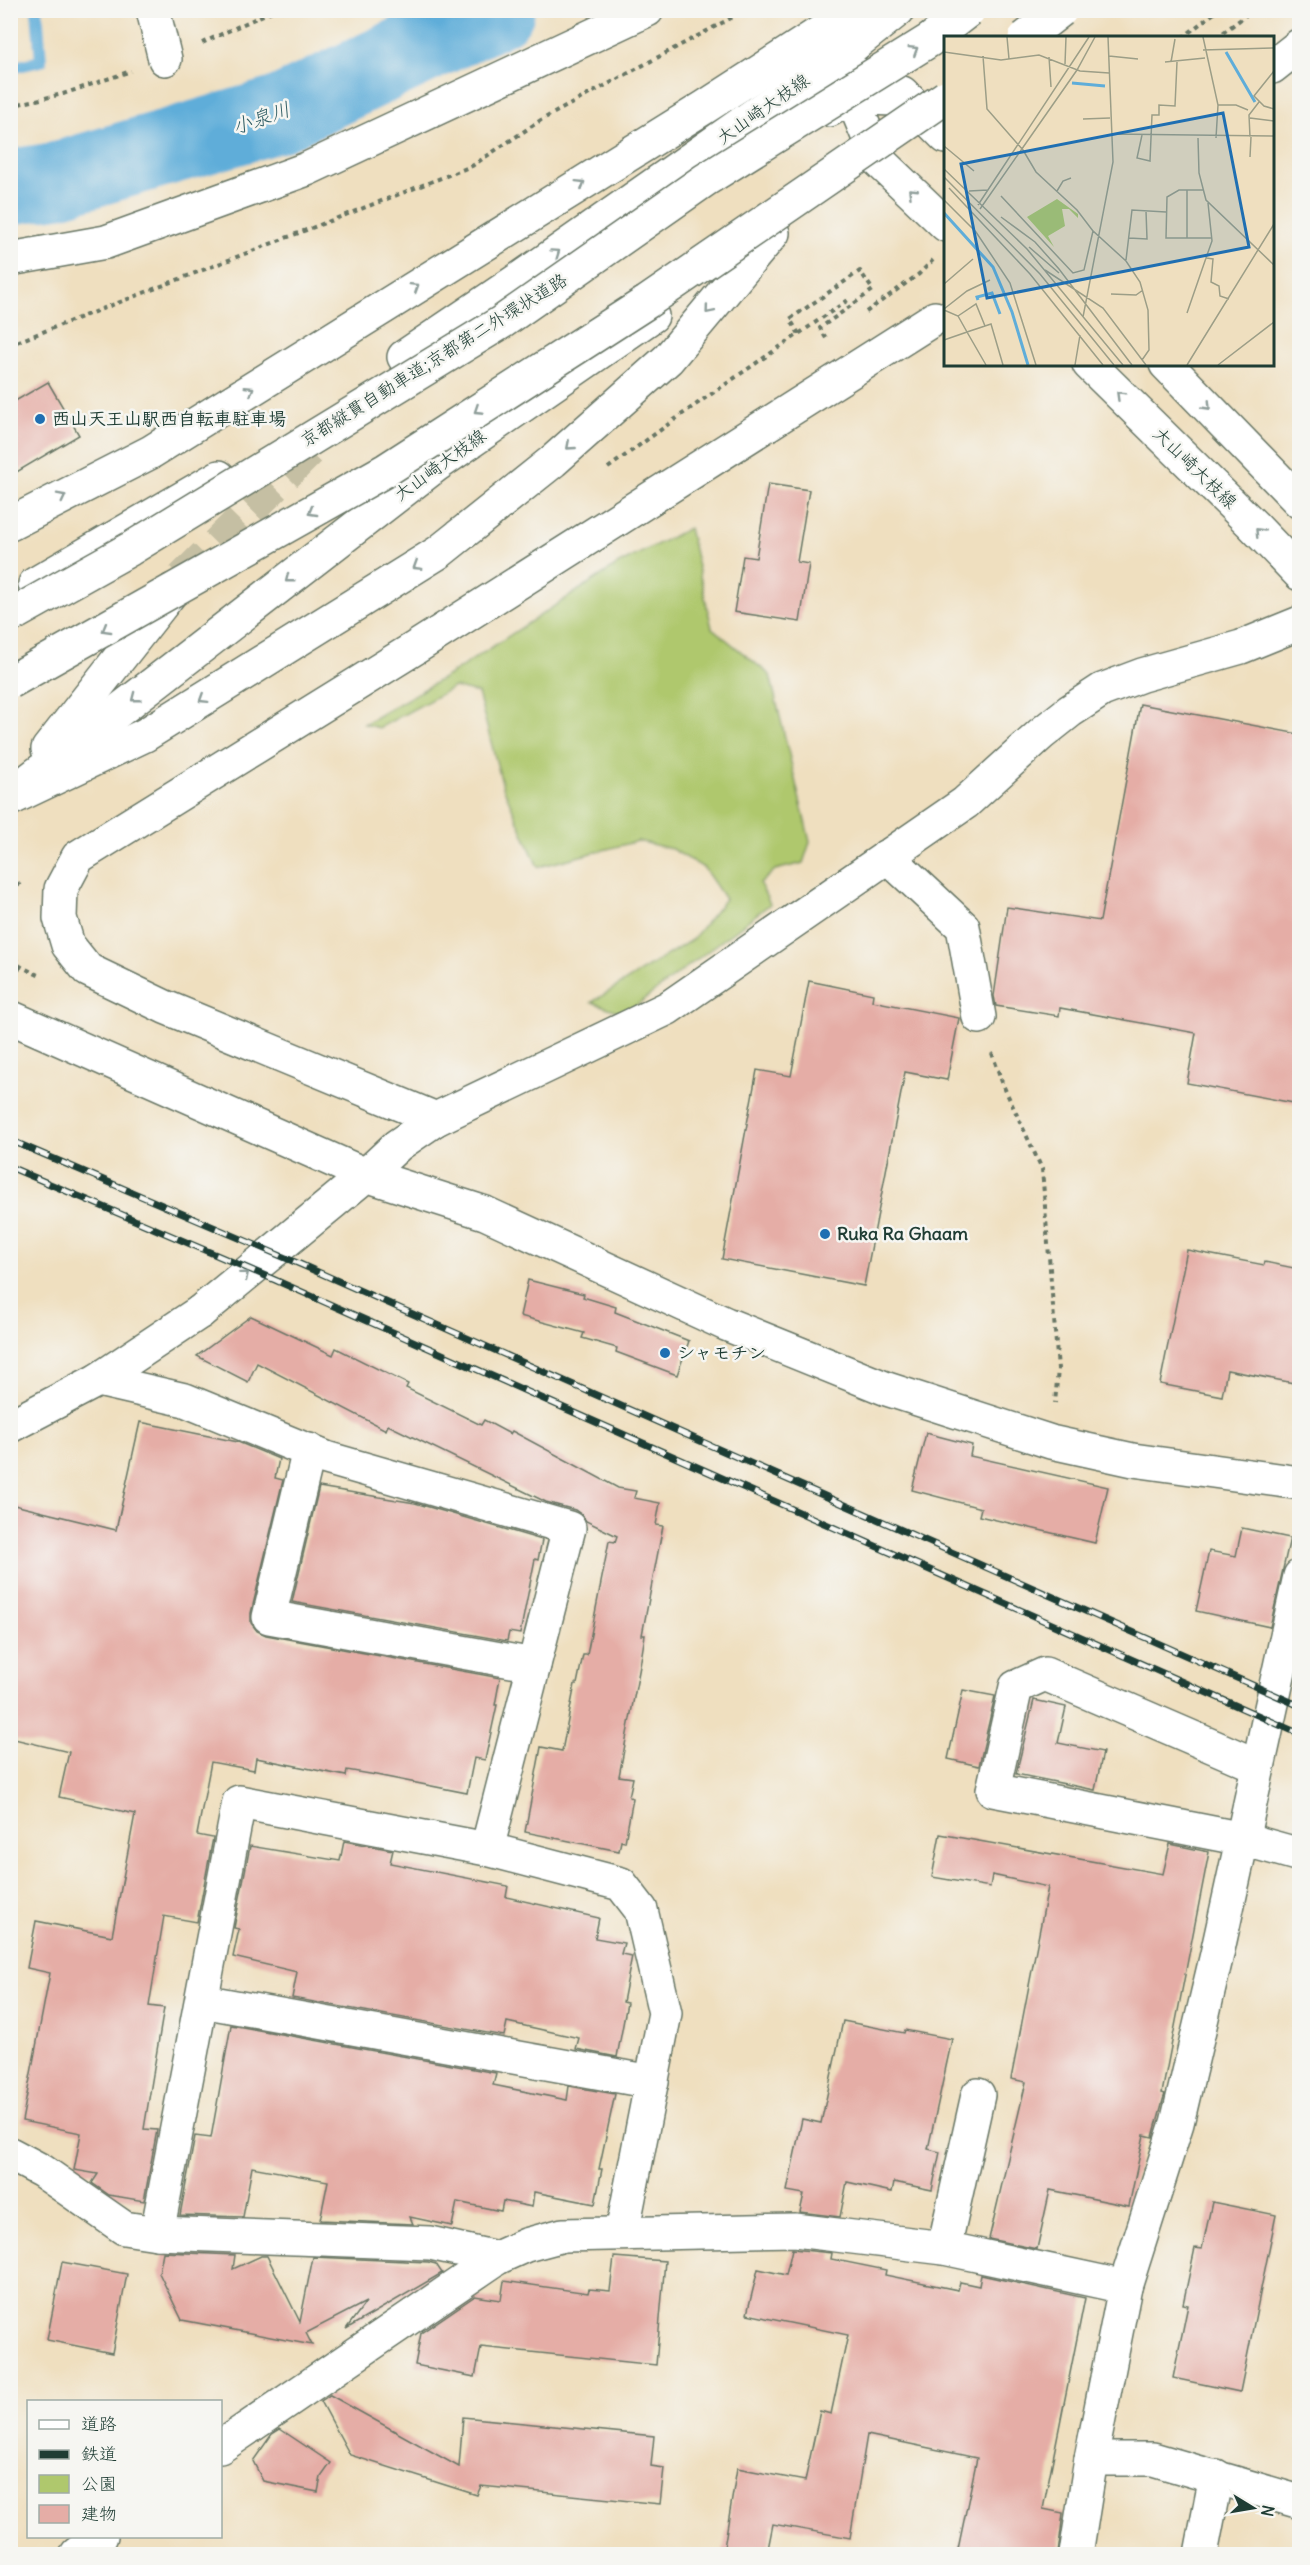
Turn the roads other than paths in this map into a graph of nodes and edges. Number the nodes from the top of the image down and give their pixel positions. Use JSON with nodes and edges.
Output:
{"nodes":[{"id":1,"x":153,"y":10,"type":"edge"},
{"id":2,"x":647,"y":10,"type":"edge"},
{"id":3,"x":855,"y":10,"type":"edge"},
{"id":4,"x":898,"y":10,"type":"edge"},
{"id":5,"x":969,"y":10,"type":"edge"},
{"id":6,"x":855,"y":44,"type":"junction"},
{"id":7,"x":1299,"y":45,"type":"edge"},
{"id":8,"x":165,"y":59,"type":"dead end"},
{"id":9,"x":1274,"y":65,"type":"edge"},
{"id":10,"x":857,"y":99,"type":"junction"},
{"id":11,"x":935,"y":113,"type":"edge"},
{"id":12,"x":878,"y":160,"type":"junction"},
{"id":13,"x":773,"y":233,"type":"junction"},
{"id":14,"x":942,"y":240,"type":"edge"},
{"id":15,"x":10,"y":259,"type":"edge"},
{"id":16,"x":935,"y":318,"type":"dead end"},
{"id":17,"x":404,"y":357,"type":"dead end"},
{"id":18,"x":1091,"y":366,"type":"edge"},
{"id":19,"x":1168,"y":366,"type":"edge"},
{"id":20,"x":1299,"y":502,"type":"edge"},
{"id":21,"x":10,"y":524,"type":"edge"},
{"id":22,"x":1299,"y":574,"type":"edge"},
{"id":23,"x":182,"y":579,"type":"tunnel mouth"},
{"id":24,"x":10,"y":599,"type":"edge"},
{"id":25,"x":10,"y":616,"type":"edge"},
{"id":26,"x":1299,"y":623,"type":"edge"},
{"id":27,"x":10,"y":682,"type":"edge"},
{"id":28,"x":12,"y":795,"type":"edge"},
{"id":29,"x":886,"y":856,"type":"junction"},
{"id":30,"x":10,"y":1017,"type":"edge"},
{"id":31,"x":979,"y":1017,"type":"road end"},
{"id":32,"x":436,"y":1119,"type":"junction"},
{"id":33,"x":366,"y":1175,"type":"junction"},
{"id":34,"x":98,"y":1380,"type":"junction"},
{"id":35,"x":10,"y":1426,"type":"edge"},
{"id":36,"x":309,"y":1450,"type":"junction"},
{"id":37,"x":1299,"y":1483,"type":"edge"},
{"id":38,"x":1299,"y":1576,"type":"edge"},
{"id":39,"x":534,"y":1665,"type":"junction"},
{"id":40,"x":1258,"y":1766,"type":"junction"},
{"id":41,"x":1243,"y":1839,"type":"junction"},
{"id":42,"x":487,"y":1849,"type":"junction"},
{"id":43,"x":1299,"y":1855,"type":"edge"},
{"id":44,"x":202,"y":2001,"type":"junction"},
{"id":45,"x":652,"y":2082,"type":"junction"},
{"id":46,"x":978,"y":2095,"type":"dead end"},
{"id":47,"x":10,"y":2154,"type":"edge"},
{"id":48,"x":157,"y":2233,"type":"junction"},
{"id":49,"x":622,"y":2233,"type":"junction"},
{"id":50,"x":944,"y":2248,"type":"junction"},
{"id":51,"x":497,"y":2258,"type":"junction"},
{"id":52,"x":1125,"y":2288,"type":"junction"},
{"id":53,"x":222,"y":2446,"type":"edge"},
{"id":54,"x":1091,"y":2458,"type":"junction"},
{"id":55,"x":1216,"y":2476,"type":"junction"},
{"id":56,"x":1299,"y":2502,"type":"edge"},
{"id":57,"x":98,"y":2538,"type":"edge"},
{"id":58,"x":77,"y":2554,"type":"edge"},
{"id":59,"x":1076,"y":2554,"type":"edge"},
{"id":60,"x":1201,"y":2554,"type":"edge"}],
"edges":[{"from":1,"to":8,"type":"main road"},
{"from":2,"to":15,"type":"main road"},
{"from":21,"to":3,"type":"main road","one_way":true},
{"from":4,"to":6,"type":"main road","name":"大山崎大枝線"},
{"from":25,"to":5,"type":"main road","name":"京都縦貫自動車道;京都第二外環状道路","one_way":true,"bridge":true},
{"from":6,"to":10,"type":"main road"},
{"from":6,"to":11,"type":"main road"},
{"from":17,"to":6,"type":"main road","name":"大山崎大枝線","one_way":true},
{"from":7,"to":9,"type":"main road"},
{"from":10,"to":11,"type":"main road"},
{"from":10,"to":12,"type":"main road"},
{"from":10,"to":24,"type":"main road"},
{"from":11,"to":12,"type":"main road","name":"大山崎大枝線"},
{"from":11,"to":27,"type":"main road","one_way":true,"bridge":true},
{"from":12,"to":13,"type":"main road","name":"大山崎大枝線"},
{"from":14,"to":12,"type":"main road","one_way":true},
{"from":13,"to":28,"type":"main road","name":"大山崎大枝線","one_way":true},
{"from":13,"to":28,"type":"main road","one_way":true},
{"from":16,"to":32,"type":"main road"},
{"from":22,"to":18,"type":"main road","name":"大山崎大枝線","one_way":true},
{"from":19,"to":20,"type":"main road","one_way":true},
{"from":23,"to":28,"type":"main road"},
{"from":26,"to":29,"type":"main road"},
{"from":29,"to":31,"type":"main road"},
{"from":29,"to":32,"type":"main road"},
{"from":30,"to":33,"type":"main road"},
{"from":32,"to":33,"type":"main road"},
{"from":34,"to":33,"type":"main road","one_way":true},
{"from":33,"to":37,"type":"main road"},
{"from":34,"to":35,"type":"main road"},
{"from":34,"to":36,"type":"main road"},
{"from":36,"to":39,"type":"main road"},
{"from":36,"to":39,"type":"main road"},
{"from":38,"to":40,"type":"main road"},
{"from":39,"to":42,"type":"main road"},
{"from":40,"to":41,"type":"main road"},
{"from":40,"to":41,"type":"main road"},
{"from":41,"to":43,"type":"main road"},
{"from":41,"to":52,"type":"main road"},
{"from":42,"to":44,"type":"main road"},
{"from":42,"to":45,"type":"main road"},
{"from":44,"to":45,"type":"main road"},
{"from":44,"to":48,"type":"main road"},
{"from":45,"to":49,"type":"main road"},
{"from":46,"to":50,"type":"main road"},
{"from":47,"to":48,"type":"main road"},
{"from":48,"to":51,"type":"main road"},
{"from":49,"to":50,"type":"main road"},
{"from":49,"to":51,"type":"main road"},
{"from":50,"to":52,"type":"main road"},
{"from":51,"to":53,"type":"main road"},
{"from":52,"to":54,"type":"main road"},
{"from":54,"to":55,"type":"main road"},
{"from":54,"to":59,"type":"main road"},
{"from":55,"to":56,"type":"main road"},
{"from":55,"to":60,"type":"main road"},
{"from":57,"to":58,"type":"main road"}]}
